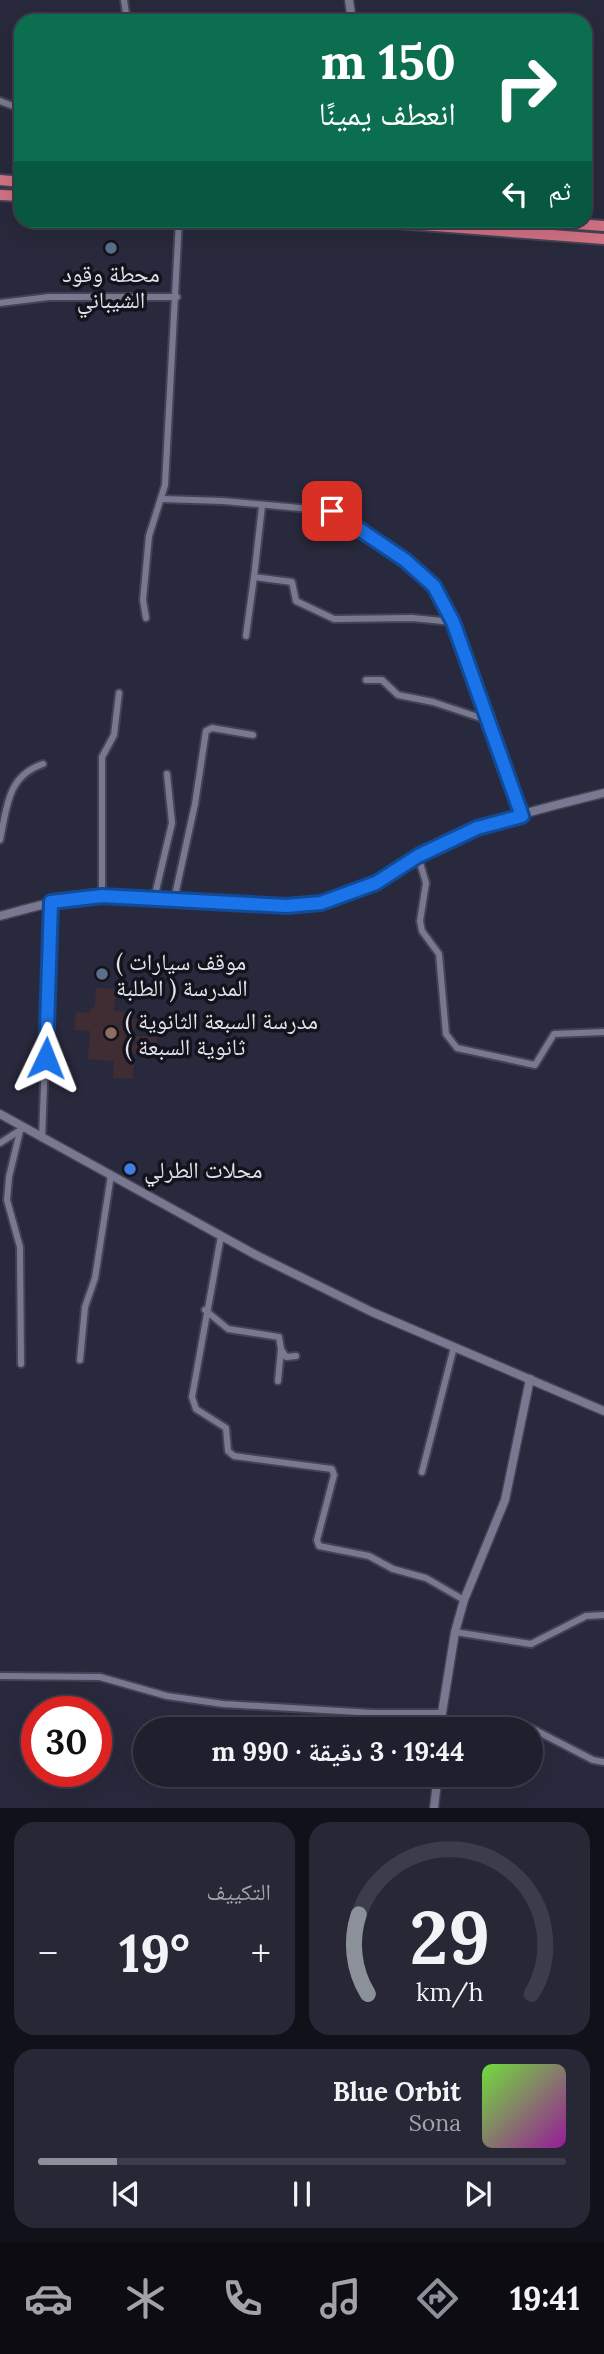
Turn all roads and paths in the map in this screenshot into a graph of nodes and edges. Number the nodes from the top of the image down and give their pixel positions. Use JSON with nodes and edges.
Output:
{"nodes":[{"id":1,"x":179,"y":228,"type":"edge"},
{"id":2,"x":461,"y":228,"type":"edge"},
{"id":3,"x":604,"y":239,"type":"edge"},
{"id":4,"x":177,"y":297,"type":"junction"},
{"id":5,"x":0,"y":303,"type":"edge"},
{"id":6,"x":162,"y":499,"type":"junction"},
{"id":7,"x":262,"y":506,"type":"junction"},
{"id":8,"x":254,"y":577,"type":"junction"},
{"id":9,"x":146,"y":618,"type":"dead end"},
{"id":10,"x":453,"y":622,"type":"junction"},
{"id":11,"x":246,"y":636,"type":"dead end"},
{"id":12,"x":366,"y":680,"type":"dead end"},
{"id":13,"x":118,"y":694,"type":"dead end"},
{"id":14,"x":487,"y":720,"type":"junction"},
{"id":15,"x":253,"y":735,"type":"dead end"},
{"id":16,"x":43,"y":764,"type":"dead end"},
{"id":17,"x":167,"y":774,"type":"dead end"},
{"id":18,"x":604,"y":793,"type":"edge"},
{"id":19,"x":522,"y":816,"type":"junction"},
{"id":20,"x":0,"y":840,"type":"edge"},
{"id":21,"x":418,"y":856,"type":"junction"},
{"id":22,"x":102,"y":896,"type":"junction"},
{"id":23,"x":155,"y":899,"type":"junction"},
{"id":24,"x":174,"y":900,"type":"junction"},
{"id":25,"x":51,"y":902,"type":"junction"},
{"id":26,"x":0,"y":916,"type":"edge"},
{"id":27,"x":604,"y":1032,"type":"edge"},
{"id":28,"x":0,"y":1114,"type":"edge"},
{"id":29,"x":22,"y":1129,"type":"junction"},
{"id":30,"x":42,"y":1138,"type":"junction"},
{"id":31,"x":0,"y":1143,"type":"edge"},
{"id":32,"x":111,"y":1175,"type":"junction"},
{"id":33,"x":221,"y":1236,"type":"junction"},
{"id":34,"x":205,"y":1310,"type":"junction"},
{"id":35,"x":454,"y":1347,"type":"junction"},
{"id":36,"x":281,"y":1349,"type":"junction"},
{"id":37,"x":296,"y":1356,"type":"dead end"},
{"id":38,"x":80,"y":1360,"type":"dead end"},
{"id":39,"x":21,"y":1364,"type":"dead end"},
{"id":40,"x":530,"y":1379,"type":"junction"},
{"id":41,"x":278,"y":1381,"type":"dead end"},
{"id":42,"x":604,"y":1411,"type":"edge"},
{"id":43,"x":422,"y":1472,"type":"dead end"},
{"id":44,"x":464,"y":1600,"type":"junction"},
{"id":45,"x":604,"y":1615,"type":"edge"},
{"id":46,"x":455,"y":1632,"type":"junction"},
{"id":47,"x":0,"y":1676,"type":"edge"},
{"id":48,"x":408,"y":1717,"type":"edge"},
{"id":49,"x":444,"y":1717,"type":"edge"},
{"id":50,"x":543,"y":1734,"type":"edge"},
{"id":51,"x":604,"y":1762,"type":"edge"},
{"id":52,"x":436,"y":1787,"type":"edge"},
{"id":53,"x":434,"y":1808,"type":"edge"}],
"edges":[{"from":1,"to":4,"type":"street"},
{"from":2,"to":3,"type":"highway"},
{"from":4,"to":5,"type":"street"},
{"from":4,"to":6,"type":"street"},
{"from":6,"to":7,"type":"street"},
{"from":6,"to":9,"type":"street"},
{"from":7,"to":8,"type":"street"},
{"from":7,"to":10,"type":"street"},
{"from":8,"to":10,"type":"street"},
{"from":8,"to":11,"type":"street"},
{"from":10,"to":14,"type":"street"},
{"from":12,"to":14,"type":"street"},
{"from":13,"to":22,"type":"street"},
{"from":14,"to":19,"type":"street"},
{"from":15,"to":24,"type":"street"},
{"from":16,"to":20,"type":"street"},
{"from":17,"to":23,"type":"street"},
{"from":18,"to":19,"type":"street"},
{"from":19,"to":21,"type":"street"},
{"from":21,"to":24,"type":"street"},
{"from":21,"to":27,"type":"street"},
{"from":22,"to":23,"type":"street"},
{"from":22,"to":25,"type":"street"},
{"from":23,"to":24,"type":"street"},
{"from":25,"to":26,"type":"street"},
{"from":25,"to":30,"type":"street"},
{"from":28,"to":29,"type":"street"},
{"from":29,"to":30,"type":"street"},
{"from":29,"to":31,"type":"street"},
{"from":29,"to":39,"type":"street"},
{"from":30,"to":32,"type":"street"},
{"from":32,"to":33,"type":"street"},
{"from":32,"to":38,"type":"street"},
{"from":33,"to":34,"type":"street"},
{"from":33,"to":35,"type":"street"},
{"from":34,"to":36,"type":"street"},
{"from":34,"to":44,"type":"street"},
{"from":35,"to":40,"type":"street"},
{"from":35,"to":43,"type":"street"},
{"from":36,"to":37,"type":"street"},
{"from":36,"to":41,"type":"street"},
{"from":40,"to":42,"type":"street"},
{"from":40,"to":44,"type":"street"},
{"from":44,"to":46,"type":"street"},
{"from":45,"to":46,"type":"street"},
{"from":46,"to":49,"type":"street"},
{"from":47,"to":48,"type":"street"},
{"from":50,"to":51,"type":"street"},
{"from":52,"to":53,"type":"street"}]}
